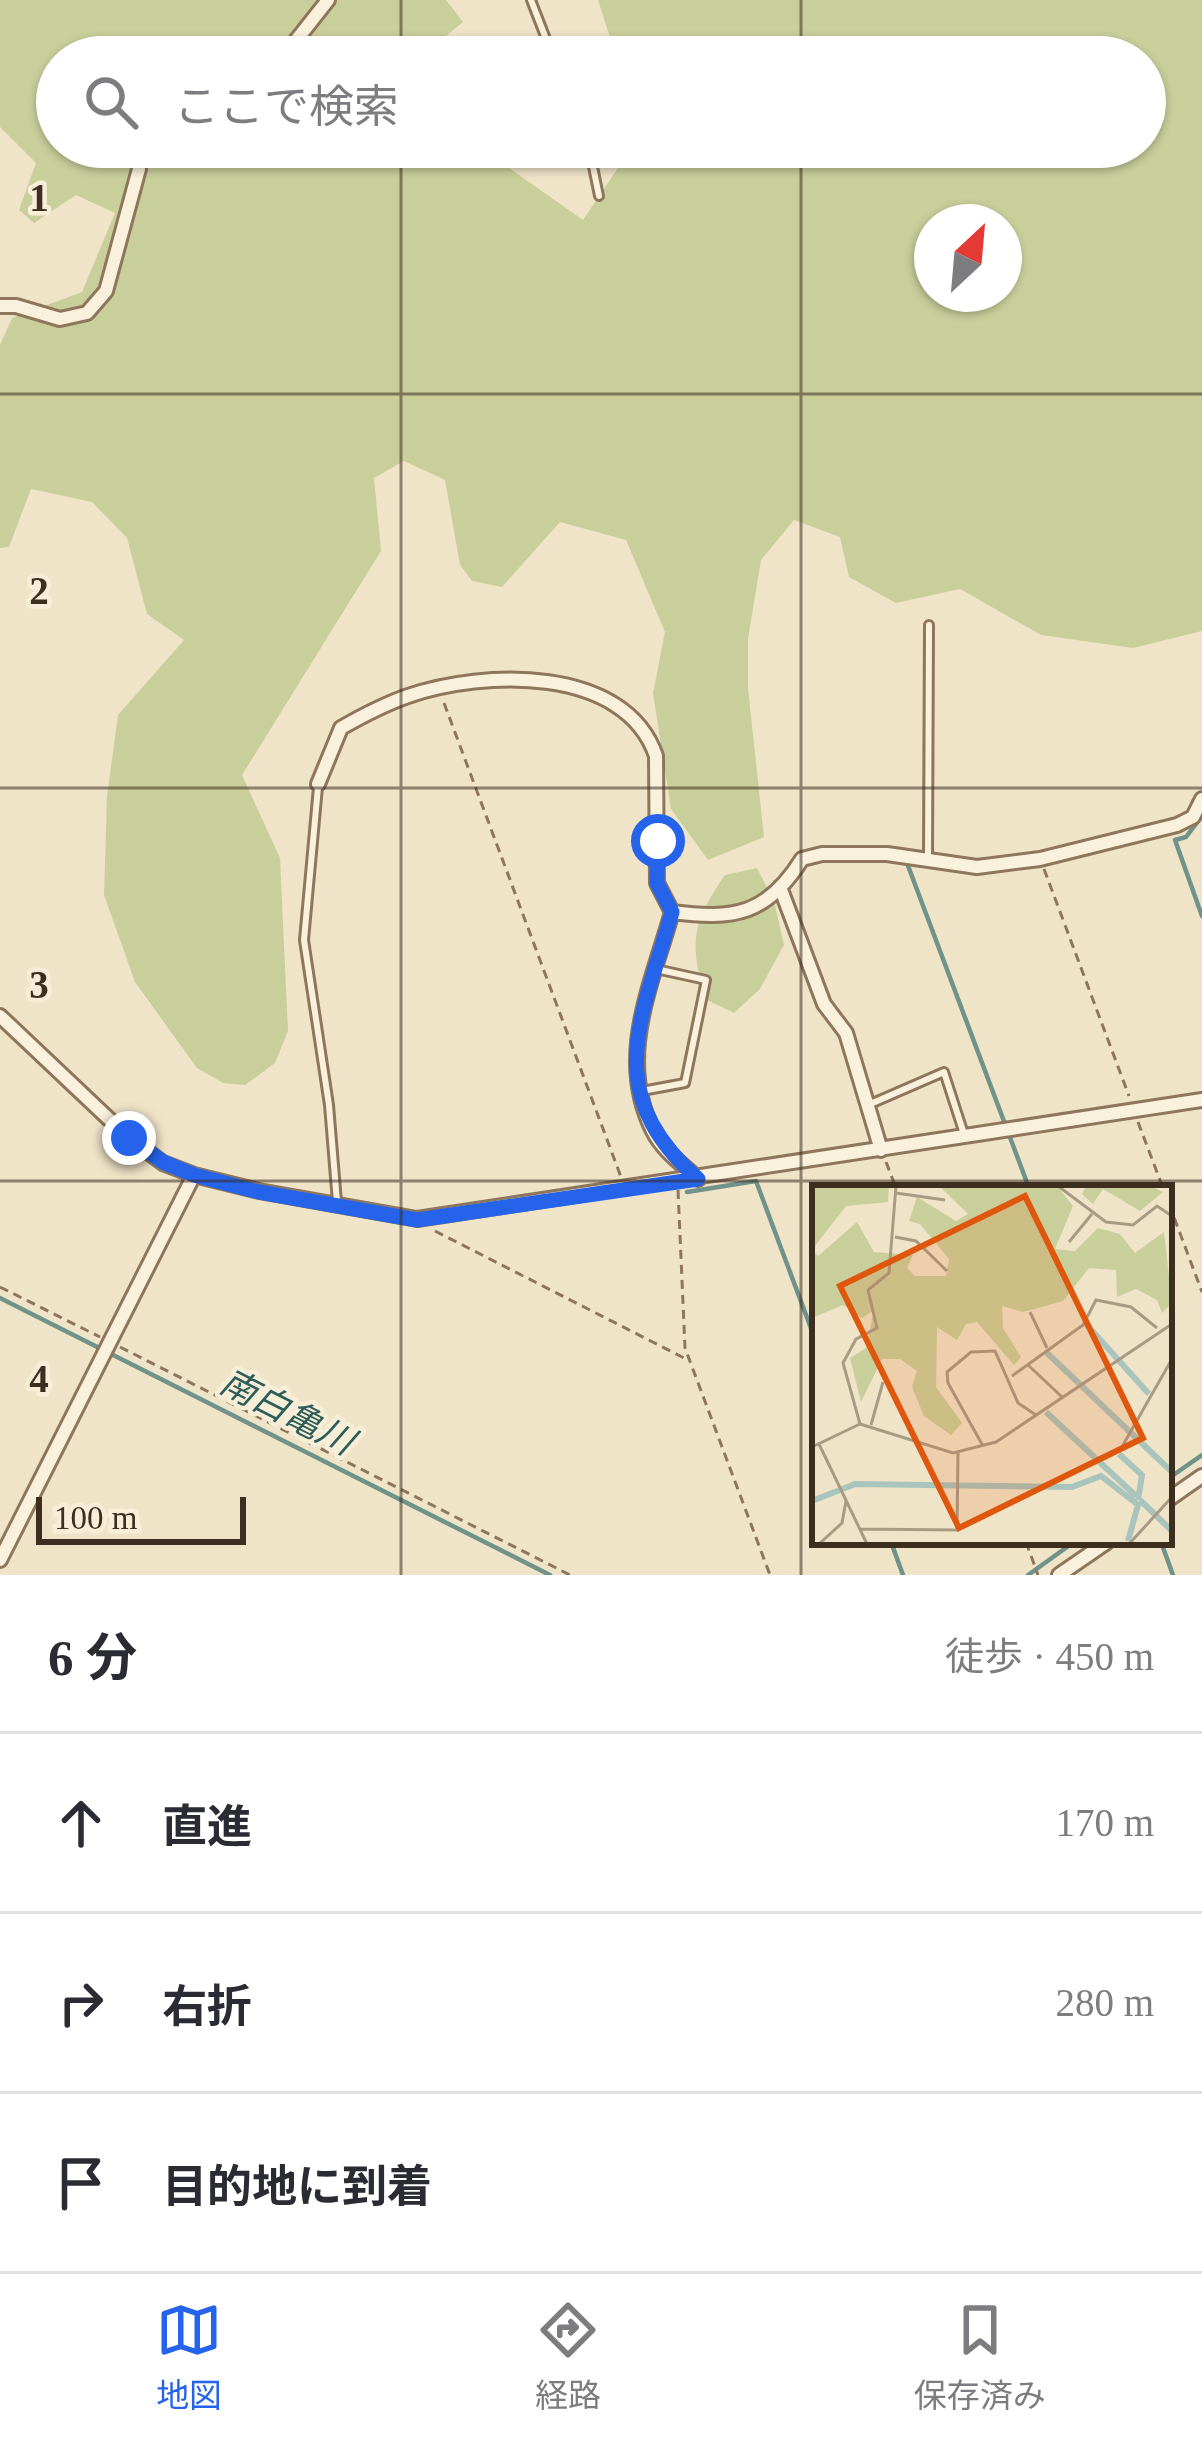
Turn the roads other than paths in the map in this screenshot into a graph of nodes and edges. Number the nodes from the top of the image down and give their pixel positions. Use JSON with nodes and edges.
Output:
{"nodes":[{"id":1,"x":328,"y":0,"type":"edge"},
{"id":2,"x":531,"y":0,"type":"edge"},
{"id":3,"x":300,"y":36,"type":"edge"},
{"id":4,"x":545,"y":36,"type":"edge"},
{"id":5,"x":140,"y":168,"type":"edge"},
{"id":6,"x":593,"y":168,"type":"edge"},
{"id":7,"x":599,"y":196,"type":"dead end"},
{"id":8,"x":0,"y":306,"type":"edge"},
{"id":9,"x":928,"y":625,"type":"dead end"},
{"id":10,"x":319,"y":784,"type":"joint"},
{"id":11,"x":1202,"y":799,"type":"edge"},
{"id":12,"x":928,"y":859,"type":"junction"},
{"id":13,"x":780,"y":887,"type":"junction"},
{"id":14,"x":672,"y":912,"type":"junction"},
{"id":15,"x":656,"y":969,"type":"junction"},
{"id":16,"x":0,"y":1016,"type":"edge"},
{"id":17,"x":641,"y":1091,"type":"junction"},
{"id":18,"x":1202,"y":1100,"type":"edge"},
{"id":19,"x":868,"y":1105,"type":"junction"},
{"id":20,"x":965,"y":1136,"type":"junction"},
{"id":21,"x":881,"y":1150,"type":"junction"},
{"id":22,"x":194,"y":1175,"type":"junction"},
{"id":23,"x":698,"y":1179,"type":"junction"},
{"id":24,"x":338,"y":1206,"type":"junction"},
{"id":25,"x":1202,"y":1477,"type":"edge"},
{"id":26,"x":1172,"y":1497,"type":"edge"},
{"id":27,"x":1103,"y":1545,"type":"edge"},
{"id":28,"x":0,"y":1560,"type":"edge"},
{"id":29,"x":1059,"y":1575,"type":"edge"}],
"edges":[{"from":1,"to":3,"type":"street"},
{"from":2,"to":4,"type":"lane"},
{"from":5,"to":8,"type":"street"},
{"from":6,"to":7,"type":"lane"},
{"from":9,"to":12,"type":"lane"},
{"from":10,"to":14,"type":"street"},
{"from":10,"to":24,"type":"lane"},
{"from":11,"to":12,"type":"street"},
{"from":12,"to":13,"type":"street"},
{"from":13,"to":14,"type":"street"},
{"from":13,"to":19,"type":"street"},
{"from":14,"to":15,"type":"street"},
{"from":15,"to":17,"type":"street"},
{"from":15,"to":17,"type":"lane"},
{"from":16,"to":22,"type":"street"},
{"from":17,"to":23,"type":"street"},
{"from":18,"to":20,"type":"street"},
{"from":19,"to":20,"type":"lane"},
{"from":19,"to":21,"type":"street"},
{"from":20,"to":21,"type":"street"},
{"from":21,"to":23,"type":"street"},
{"from":22,"to":24,"type":"street"},
{"from":22,"to":28,"type":"street"},
{"from":23,"to":24,"type":"street"},
{"from":25,"to":26,"type":"street"},
{"from":27,"to":29,"type":"street"}]}
